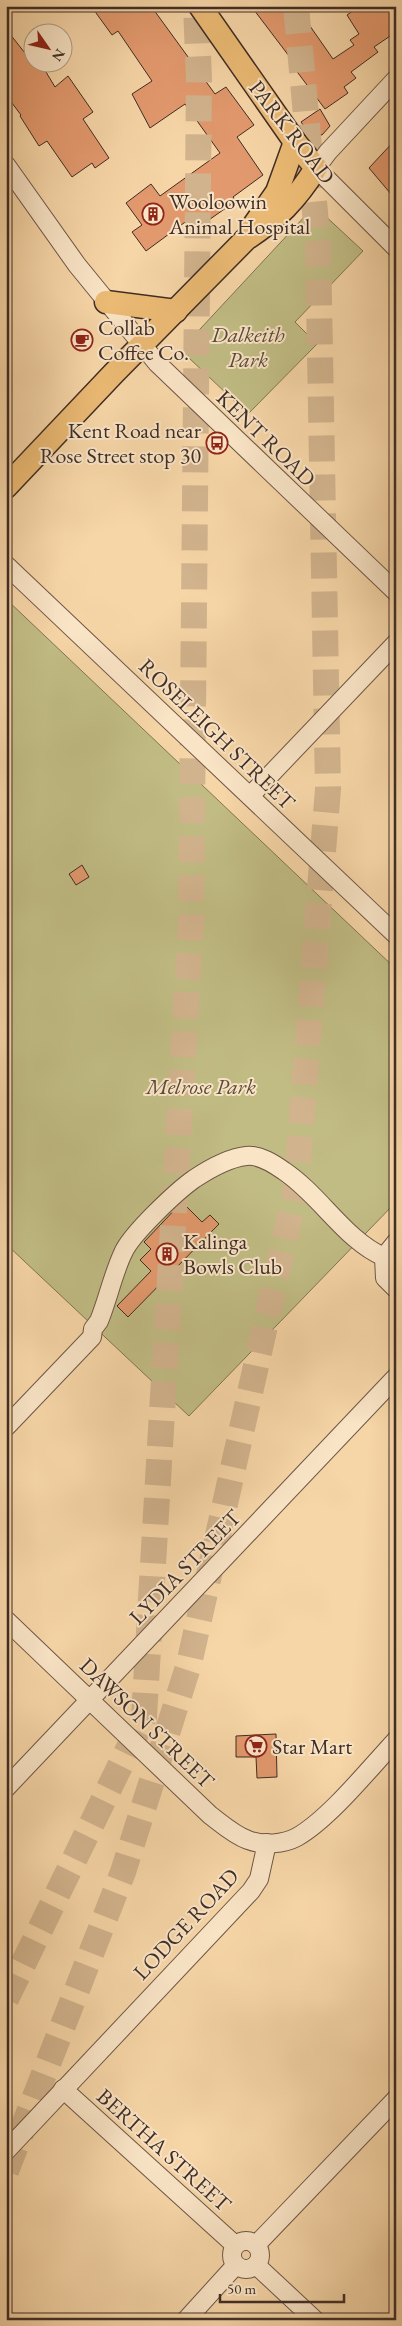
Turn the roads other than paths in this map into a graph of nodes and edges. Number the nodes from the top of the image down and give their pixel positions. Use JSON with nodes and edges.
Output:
{"nodes":[{"id":1,"x":200,"y":6,"type":"edge"},
{"id":2,"x":396,"y":79,"type":"edge"},
{"id":3,"x":296,"y":142,"type":"junction"},
{"id":4,"x":6,"y":165,"type":"edge"},
{"id":5,"x":316,"y":168,"type":"junction"},
{"id":6,"x":246,"y":239,"type":"junction"},
{"id":7,"x":396,"y":248,"type":"edge"},
{"id":8,"x":106,"y":302,"type":"junction"},
{"id":9,"x":176,"y":311,"type":"junction"},
{"id":10,"x":142,"y":346,"type":"junction"},
{"id":11,"x":6,"y":487,"type":"edge"},
{"id":12,"x":6,"y":565,"type":"edge"},
{"id":13,"x":396,"y":592,"type":"edge"},
{"id":14,"x":396,"y":643,"type":"edge"},
{"id":15,"x":250,"y":796,"type":"junction"},
{"id":16,"x":396,"y":935,"type":"edge"},
{"id":17,"x":396,"y":1242,"type":"edge"},
{"id":18,"x":384,"y":1257,"type":"junction"},
{"id":19,"x":396,"y":1289,"type":"edge"},
{"id":20,"x":396,"y":1377,"type":"edge"},
{"id":21,"x":6,"y":1427,"type":"edge"},
{"id":22,"x":6,"y":1620,"type":"edge"},
{"id":23,"x":90,"y":1699,"type":"junction"},
{"id":24,"x":396,"y":1740,"type":"edge"},
{"id":25,"x":6,"y":1788,"type":"edge"},
{"id":26,"x":267,"y":1843,"type":"junction"},
{"id":27,"x":63,"y":2089,"type":"junction"},
{"id":28,"x":396,"y":2099,"type":"edge"},
{"id":29,"x":6,"y":2151,"type":"edge"},
{"id":30,"x":235,"y":2245,"type":"junction"},
{"id":31,"x":256,"y":2245,"type":"junction"},
{"id":32,"x":256,"y":2265,"type":"junction"},
{"id":33,"x":236,"y":2266,"type":"junction"},
{"id":34,"x":186,"y":2320,"type":"edge"},
{"id":35,"x":315,"y":2320,"type":"edge"}],
"edges":[{"from":1,"to":3,"type":"main road","name":"PARK ROAD"},
{"from":2,"to":5,"type":"street"},
{"from":3,"to":5,"type":"main road","name":"PARK ROAD"},
{"from":3,"to":6,"type":"main road"},
{"from":4,"to":8,"type":"street","name":"KENT ROAD"},
{"from":5,"to":6,"type":"main road"},
{"from":5,"to":7,"type":"street","name":"PARK ROAD"},
{"from":6,"to":9,"type":"main road"},
{"from":8,"to":9,"type":"main road"},
{"from":8,"to":10,"type":"street","name":"KENT ROAD"},
{"from":9,"to":10,"type":"main road"},
{"from":10,"to":11,"type":"main road"},
{"from":10,"to":13,"type":"street","name":"KENT ROAD"},
{"from":12,"to":15,"type":"street","name":"ROSELEIGH STREET"},
{"from":14,"to":15,"type":"street"},
{"from":15,"to":16,"type":"street","name":"ROSELEIGH STREET"},
{"from":17,"to":18,"type":"street"},
{"from":18,"to":19,"type":"street"},
{"from":18,"to":21,"type":"street"},
{"from":20,"to":23,"type":"street","name":"LYDIA STREET"},
{"from":22,"to":23,"type":"street","name":"DAWSON STREET"},
{"from":23,"to":25,"type":"street","name":"LYDIA STREET"},
{"from":23,"to":26,"type":"street","name":"DAWSON STREET"},
{"from":24,"to":26,"type":"street"},
{"from":26,"to":27,"type":"street","name":"LODGE ROAD"},
{"from":27,"to":29,"type":"street","name":"LODGE ROAD"},
{"from":27,"to":30,"type":"street","name":"BERTHA STREET"},
{"from":28,"to":31,"type":"street"},
{"from":30,"to":31,"type":"street"},
{"from":30,"to":33,"type":"street"},
{"from":31,"to":32,"type":"street"},
{"from":32,"to":33,"type":"street"},
{"from":32,"to":35,"type":"street"},
{"from":33,"to":34,"type":"street"}]}
